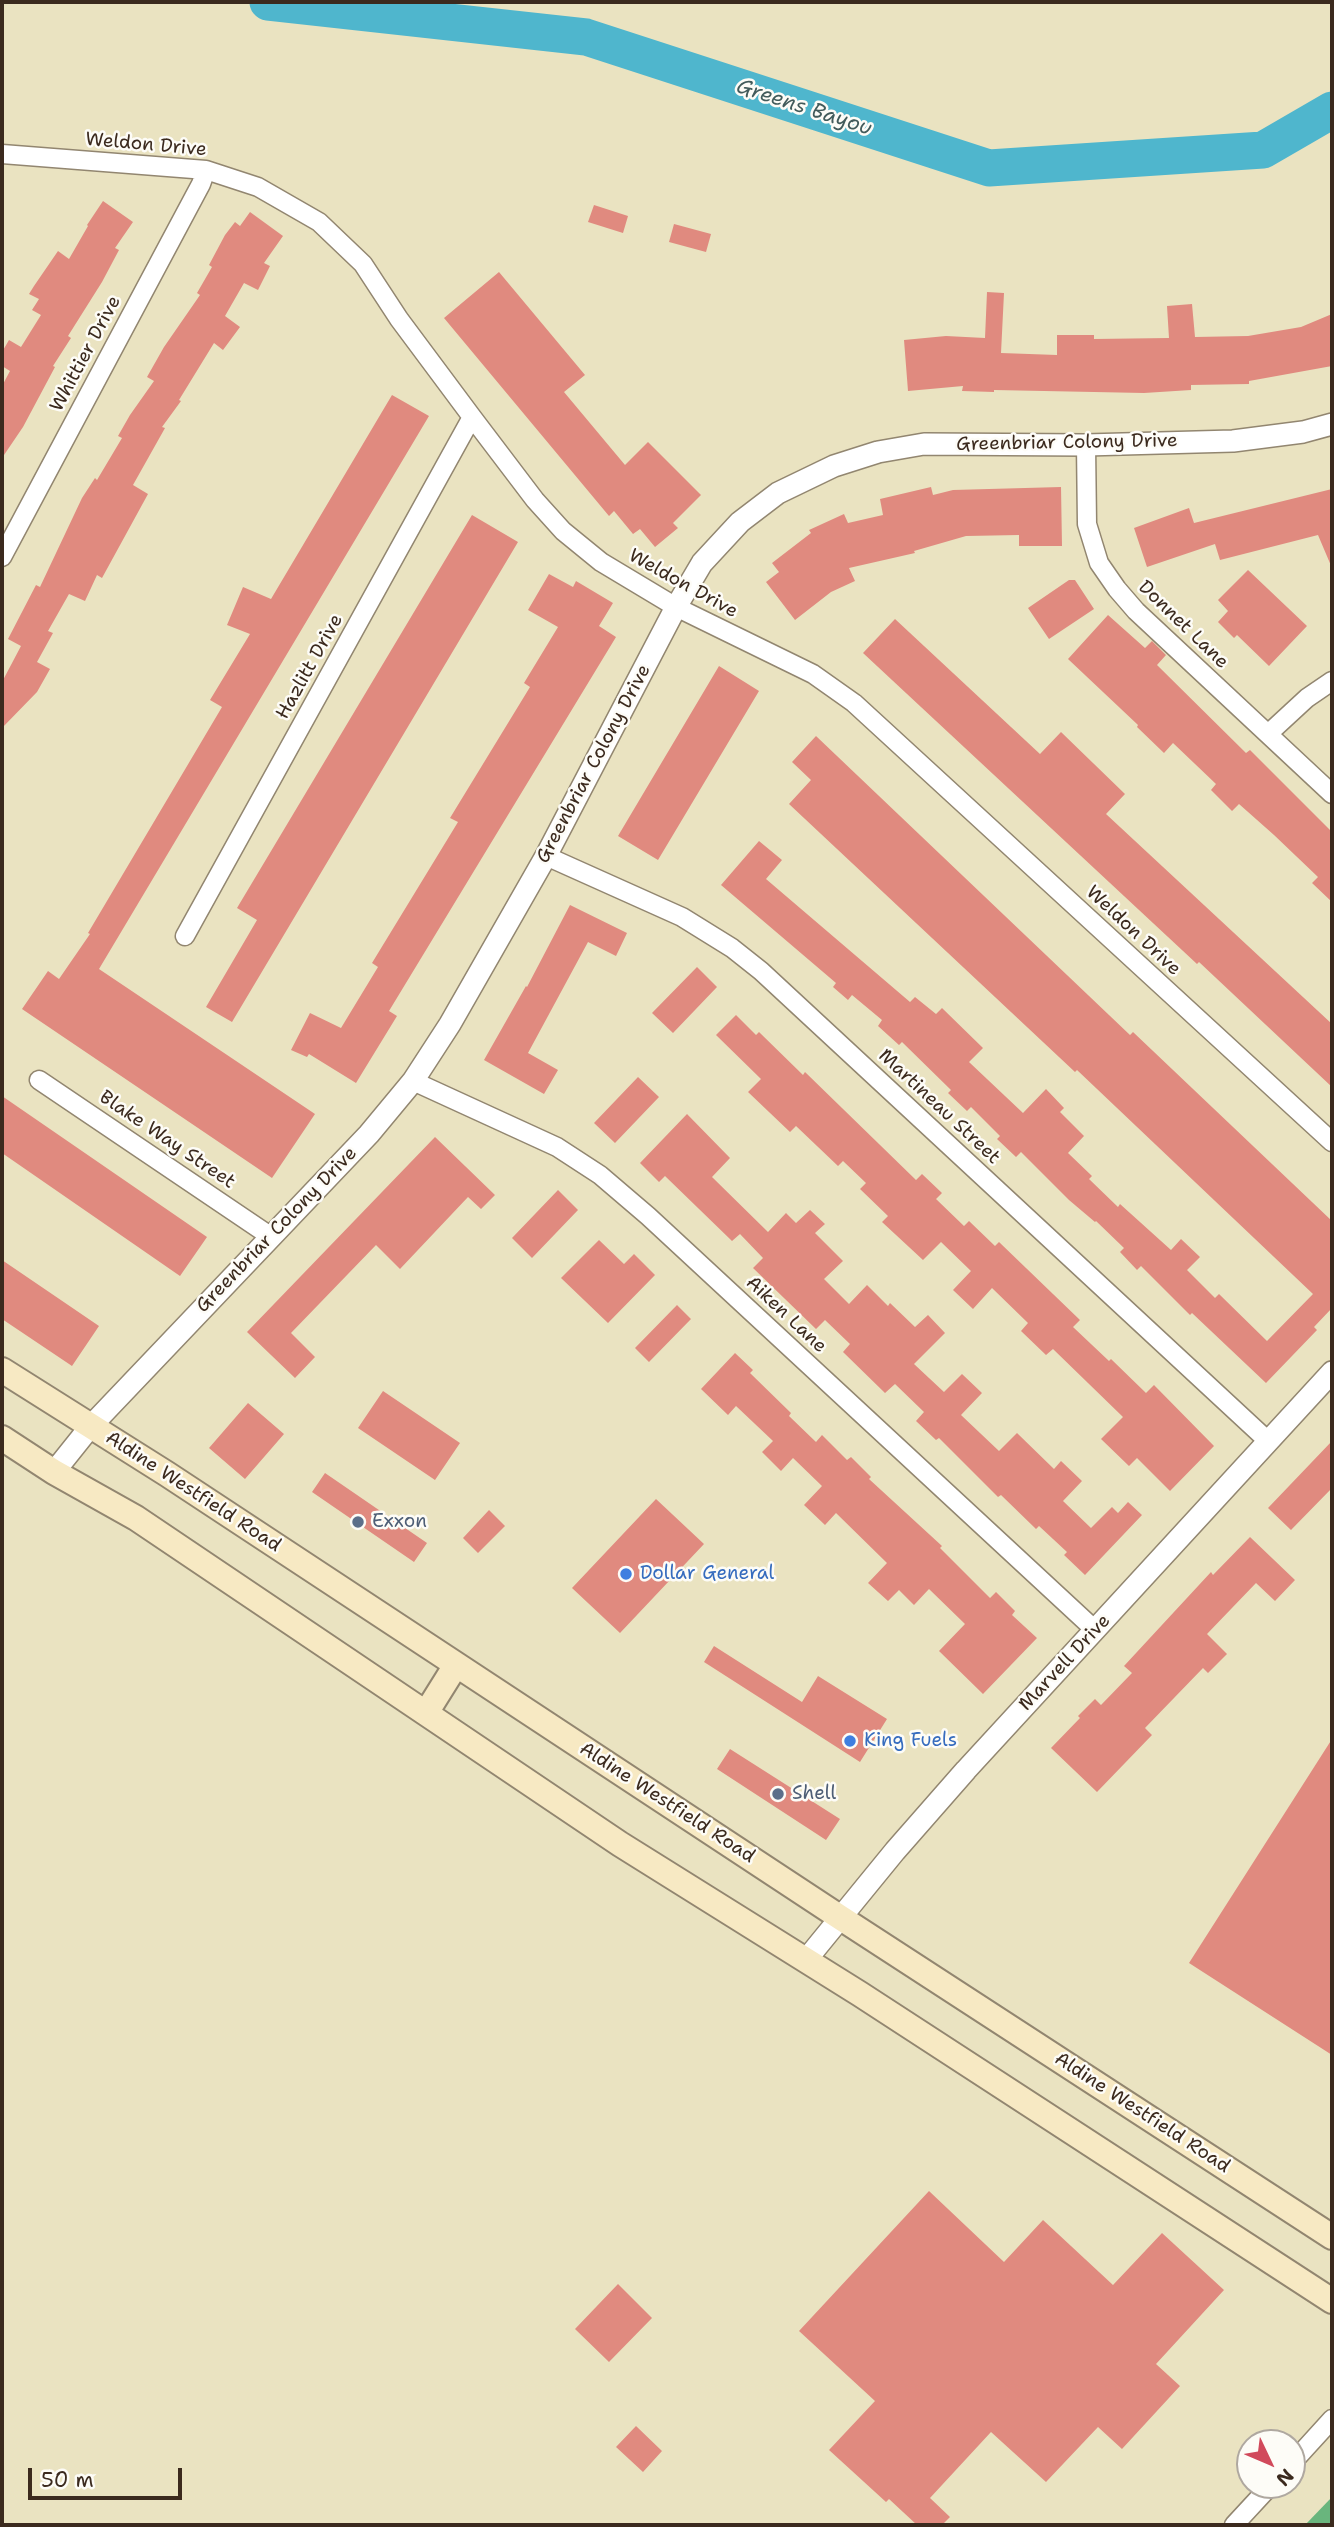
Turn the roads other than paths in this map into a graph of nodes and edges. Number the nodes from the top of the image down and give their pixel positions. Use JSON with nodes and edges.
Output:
{"nodes":[{"id":1,"x":2,"y":154,"type":"edge"},
{"id":2,"x":206,"y":170,"type":"junction"},
{"id":3,"x":472,"y":417,"type":"junction"},
{"id":4,"x":1332,"y":424,"type":"edge"},
{"id":5,"x":1086,"y":445,"type":"junction"},
{"id":6,"x":2,"y":557,"type":"edge"},
{"id":7,"x":676,"y":607,"type":"junction"},
{"id":8,"x":1332,"y":681,"type":"edge"},
{"id":9,"x":1268,"y":734,"type":"junction"},
{"id":10,"x":1332,"y":794,"type":"edge"},
{"id":11,"x":546,"y":856,"type":"junction"},
{"id":12,"x":185,"y":936,"type":"dead end"},
{"id":13,"x":39,"y":1080,"type":"dead end"},
{"id":14,"x":413,"y":1081,"type":"junction"},
{"id":15,"x":1332,"y":1142,"type":"edge"},
{"id":16,"x":270,"y":1236,"type":"junction"},
{"id":17,"x":2,"y":1370,"type":"edge"},
{"id":18,"x":1332,"y":1372,"type":"edge"},
{"id":19,"x":90,"y":1427,"type":"junction"},
{"id":20,"x":2,"y":1438,"type":"edge"},
{"id":21,"x":1268,"y":1441,"type":"junction"},
{"id":22,"x":54,"y":1472,"type":"junction"},
{"id":23,"x":1095,"y":1630,"type":"junction"},
{"id":24,"x":456,"y":1665,"type":"junction"},
{"id":25,"x":426,"y":1713,"type":"junction"},
{"id":26,"x":841,"y":1918,"type":"junction"},
{"id":27,"x":806,"y":1960,"type":"junction"},
{"id":28,"x":1332,"y":2236,"type":"edge"},
{"id":29,"x":1332,"y":2301,"type":"edge"},
{"id":30,"x":1332,"y":2419,"type":"edge"},
{"id":31,"x":1306,"y":2448,"type":"edge"},
{"id":32,"x":1258,"y":2499,"type":"edge"},
{"id":33,"x":1234,"y":2525,"type":"edge"}],
"edges":[{"from":1,"to":2,"type":"street","name":"Weldon Drive"},
{"from":2,"to":3,"type":"street","name":"Weldon Drive"},
{"from":2,"to":6,"type":"street","name":"Whittier Drive"},
{"from":3,"to":7,"type":"street","name":"Weldon Drive"},
{"from":3,"to":12,"type":"street","name":"Hazlitt Drive"},
{"from":4,"to":5,"type":"street","name":"Greenbriar Colony Drive"},
{"from":5,"to":7,"type":"street","name":"Greenbriar Colony Drive"},
{"from":5,"to":9,"type":"street","name":"Donnet Lane"},
{"from":7,"to":11,"type":"street","name":"Greenbriar Colony Drive"},
{"from":7,"to":15,"type":"street","name":"Weldon Drive"},
{"from":8,"to":9,"type":"street"},
{"from":9,"to":10,"type":"street","name":"Donnet Lane"},
{"from":11,"to":14,"type":"street","name":"Greenbriar Colony Drive"},
{"from":11,"to":21,"type":"street","name":"Martineau Street"},
{"from":13,"to":16,"type":"street","name":"Blake Way Street"},
{"from":14,"to":16,"type":"street","name":"Greenbriar Colony Drive"},
{"from":14,"to":23,"type":"street","name":"Aiken Lane"},
{"from":16,"to":19,"type":"street","name":"Greenbriar Colony Drive"},
{"from":17,"to":19,"type":"main road","name":"Aldine Westfield Road"},
{"from":18,"to":21,"type":"street","name":"Marvell Drive"},
{"from":19,"to":22,"type":"street","name":"Greenbriar Colony Drive"},
{"from":19,"to":24,"type":"main road","name":"Aldine Westfield Road"},
{"from":20,"to":22,"type":"main road"},
{"from":21,"to":23,"type":"street","name":"Marvell Drive"},
{"from":22,"to":25,"type":"main road"},
{"from":23,"to":26,"type":"street","name":"Marvell Drive"},
{"from":24,"to":25,"type":"main road"},
{"from":24,"to":26,"type":"main road","name":"Aldine Westfield Road"},
{"from":25,"to":27,"type":"main road"},
{"from":26,"to":27,"type":"street","name":"Marvell Drive"},
{"from":26,"to":28,"type":"main road","name":"Aldine Westfield Road"},
{"from":27,"to":29,"type":"main road"},
{"from":30,"to":31,"type":"street"},
{"from":32,"to":33,"type":"street"}]}
